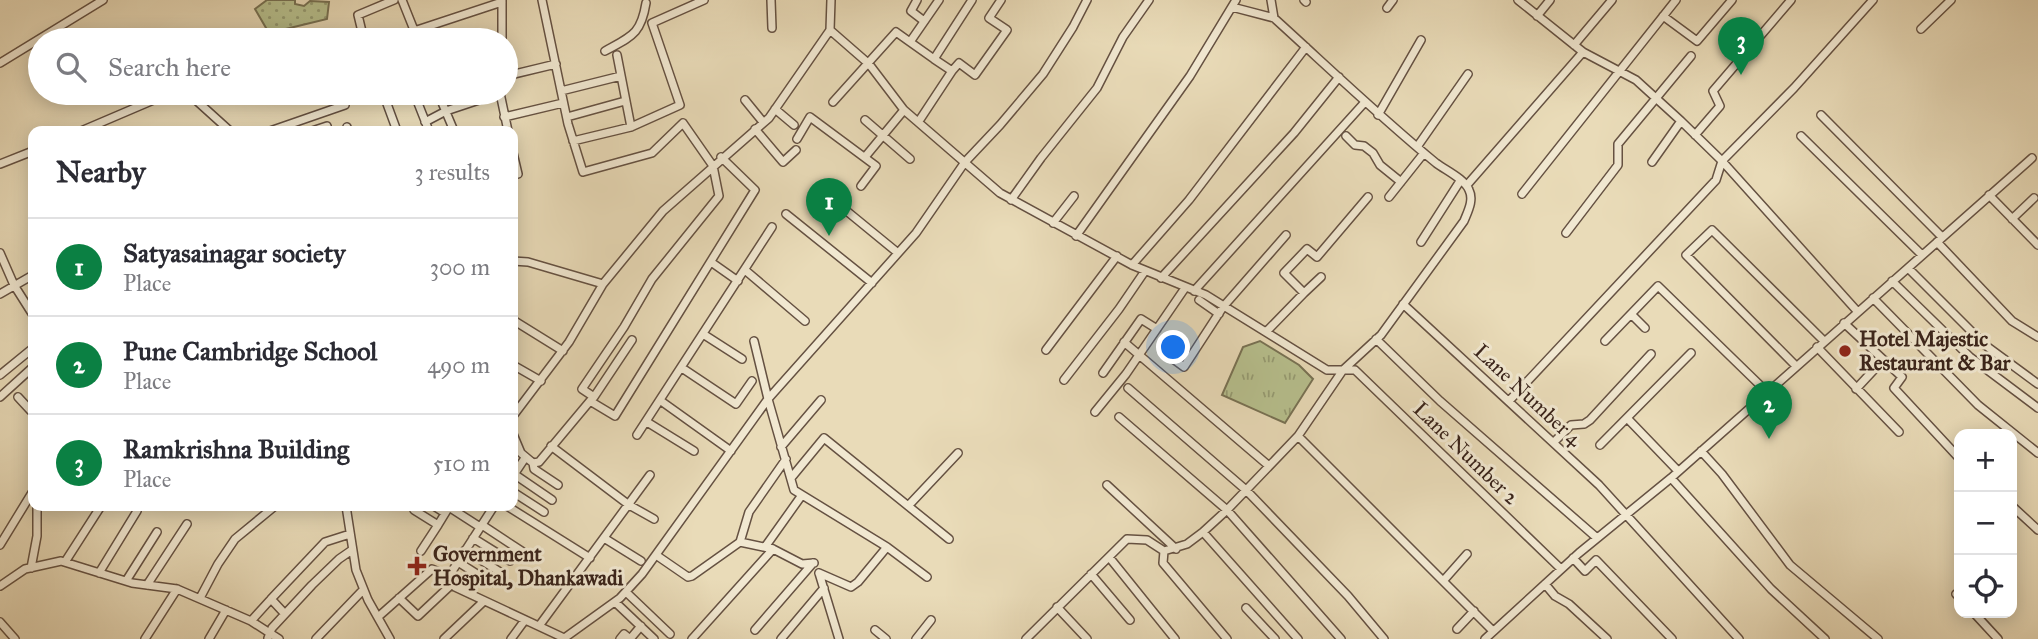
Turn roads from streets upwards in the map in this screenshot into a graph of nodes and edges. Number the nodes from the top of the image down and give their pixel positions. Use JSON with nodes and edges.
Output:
{"nodes":[{"id":1,"x":103,"y":0,"type":"edge"},
{"id":2,"x":394,"y":0,"type":"edge"},
{"id":3,"x":402,"y":0,"type":"edge"},
{"id":4,"x":542,"y":0,"type":"edge"},
{"id":5,"x":704,"y":0,"type":"edge"},
{"id":6,"x":771,"y":0,"type":"edge"},
{"id":7,"x":831,"y":0,"type":"edge"},
{"id":8,"x":917,"y":0,"type":"edge"},
{"id":9,"x":939,"y":0,"type":"edge"},
{"id":10,"x":972,"y":0,"type":"edge"},
{"id":11,"x":1000,"y":0,"type":"edge"},
{"id":12,"x":1087,"y":0,"type":"edge"},
{"id":13,"x":1149,"y":0,"type":"edge"},
{"id":14,"x":1271,"y":0,"type":"edge"},
{"id":15,"x":1393,"y":0,"type":"edge"},
{"id":16,"x":1518,"y":0,"type":"edge"},
{"id":17,"x":1550,"y":0,"type":"edge"},
{"id":18,"x":1612,"y":0,"type":"edge"},
{"id":19,"x":1676,"y":0,"type":"edge"},
{"id":20,"x":1732,"y":0,"type":"edge"},
{"id":21,"x":1791,"y":0,"type":"edge"},
{"id":22,"x":1873,"y":0,"type":"edge"},
{"id":23,"x":1951,"y":0,"type":"edge"},
{"id":24,"x":502,"y":1,"type":"edge"},
{"id":25,"x":646,"y":3,"type":"dead end"},
{"id":26,"x":1234,"y":3,"type":"edge"},
{"id":27,"x":1387,"y":8,"type":"dead end"},
{"id":28,"x":1537,"y":16,"type":"junction"},
{"id":29,"x":1663,"y":16,"type":"junction"},
{"id":30,"x":1274,"y":18,"type":"junction"},
{"id":31,"x":924,"y":21,"type":"junction"},
{"id":32,"x":57,"y":28,"type":"edge"},
{"id":33,"x":362,"y":28,"type":"edge"},
{"id":34,"x":413,"y":28,"type":"edge"},
{"id":35,"x":423,"y":28,"type":"edge"},
{"id":36,"x":502,"y":28,"type":"edge"},
{"id":37,"x":772,"y":28,"type":"dead end"},
{"id":38,"x":1922,"y":29,"type":"dead end"},
{"id":39,"x":830,"y":30,"type":"junction"},
{"id":40,"x":1421,"y":40,"type":"dead end"},
{"id":41,"x":911,"y":42,"type":"junction"},
{"id":42,"x":1574,"y":45,"type":"junction"},
{"id":43,"x":28,"y":46,"type":"edge"},
{"id":44,"x":1306,"y":47,"type":"junction"},
{"id":45,"x":605,"y":51,"type":"dead end"},
{"id":46,"x":1583,"y":52,"type":"junction"},
{"id":47,"x":617,"y":55,"type":"dead end"},
{"id":48,"x":1691,"y":56,"type":"dead end"},
{"id":49,"x":934,"y":59,"type":"junction"},
{"id":50,"x":0,"y":63,"type":"edge"},
{"id":51,"x":555,"y":64,"type":"junction"},
{"id":52,"x":869,"y":64,"type":"junction"},
{"id":53,"x":953,"y":71,"type":"junction"},
{"id":54,"x":1619,"y":72,"type":"junction"},
{"id":55,"x":518,"y":73,"type":"edge"},
{"id":56,"x":1468,"y":74,"type":"dead end"},
{"id":57,"x":621,"y":76,"type":"junction"},
{"id":58,"x":1339,"y":77,"type":"junction"},
{"id":59,"x":561,"y":92,"type":"junction"},
{"id":60,"x":1655,"y":98,"type":"junction"},
{"id":61,"x":745,"y":100,"type":"dead end"},
{"id":62,"x":625,"y":101,"type":"junction"},
{"id":63,"x":833,"y":102,"type":"dead end"},
{"id":64,"x":1365,"y":102,"type":"junction"},
{"id":65,"x":564,"y":103,"type":"junction"},
{"id":66,"x":142,"y":105,"type":"edge"},
{"id":67,"x":201,"y":105,"type":"edge"},
{"id":68,"x":345,"y":105,"type":"edge"},
{"id":69,"x":387,"y":105,"type":"edge"},
{"id":70,"x":419,"y":105,"type":"edge"},
{"id":71,"x":443,"y":105,"type":"edge"},
{"id":72,"x":464,"y":105,"type":"edge"},
{"id":73,"x":502,"y":105,"type":"edge"},
{"id":74,"x":775,"y":109,"type":"junction"},
{"id":75,"x":904,"y":110,"type":"junction"},
{"id":76,"x":446,"y":111,"type":"junction"},
{"id":77,"x":1378,"y":115,"type":"junction"},
{"id":78,"x":1821,"y":115,"type":"dead end"},
{"id":79,"x":505,"y":117,"type":"junction"},
{"id":80,"x":566,"y":117,"type":"junction"},
{"id":81,"x":865,"y":120,"type":"dead end"},
{"id":82,"x":919,"y":121,"type":"junction"},
{"id":83,"x":1681,"y":121,"type":"junction"},
{"id":84,"x":425,"y":122,"type":"junction"},
{"id":85,"x":763,"y":122,"type":"junction"},
{"id":86,"x":794,"y":125,"type":"dead end"},
{"id":87,"x":93,"y":126,"type":"edge"},
{"id":88,"x":224,"y":126,"type":"edge"},
{"id":89,"x":284,"y":126,"type":"edge"},
{"id":90,"x":395,"y":126,"type":"edge"},
{"id":91,"x":427,"y":126,"type":"edge"},
{"id":92,"x":452,"y":126,"type":"edge"},
{"id":93,"x":507,"y":126,"type":"edge"},
{"id":94,"x":631,"y":127,"type":"junction"},
{"id":95,"x":755,"y":129,"type":"junction"},
{"id":96,"x":884,"y":135,"type":"junction"},
{"id":97,"x":1695,"y":135,"type":"junction"},
{"id":98,"x":1346,"y":136,"type":"dead end"},
{"id":99,"x":1801,"y":136,"type":"dead end"},
{"id":100,"x":797,"y":139,"type":"dead end"},
{"id":101,"x":573,"y":141,"type":"junction"},
{"id":102,"x":796,"y":150,"type":"dead end"},
{"id":103,"x":1420,"y":150,"type":"junction"},
{"id":104,"x":28,"y":154,"type":"edge"},
{"id":105,"x":865,"y":157,"type":"junction"},
{"id":106,"x":722,"y":158,"type":"junction"},
{"id":107,"x":2032,"y":158,"type":"dead end"},
{"id":108,"x":910,"y":159,"type":"dead end"},
{"id":109,"x":1722,"y":161,"type":"junction"},
{"id":110,"x":965,"y":162,"type":"junction"},
{"id":111,"x":1652,"y":162,"type":"dead end"},
{"id":112,"x":0,"y":164,"type":"edge"},
{"id":113,"x":713,"y":166,"type":"junction"},
{"id":114,"x":1401,"y":182,"type":"junction"},
{"id":115,"x":1463,"y":183,"type":"junction"},
{"id":116,"x":861,"y":186,"type":"dead end"},
{"id":117,"x":1522,"y":194,"type":"dead end"},
{"id":118,"x":1989,"y":195,"type":"junction"},
{"id":119,"x":1074,"y":196,"type":"dead end"},
{"id":120,"x":1368,"y":197,"type":"dead end"},
{"id":121,"x":1389,"y":197,"type":"dead end"},
{"id":122,"x":2037,"y":198,"type":"edge"},
{"id":123,"x":832,"y":199,"type":"dead end"},
{"id":124,"x":1011,"y":200,"type":"junction"},
{"id":125,"x":786,"y":214,"type":"dead end"},
{"id":126,"x":2012,"y":219,"type":"junction"},
{"id":127,"x":1053,"y":223,"type":"junction"},
{"id":128,"x":772,"y":227,"type":"dead end"},
{"id":129,"x":1566,"y":233,"type":"dead end"},
{"id":130,"x":1286,"y":235,"type":"dead end"},
{"id":131,"x":1076,"y":236,"type":"junction"},
{"id":132,"x":1939,"y":239,"type":"junction"},
{"id":133,"x":1421,"y":242,"type":"dead end"},
{"id":134,"x":2038,"y":245,"type":"edge"},
{"id":135,"x":0,"y":253,"type":"edge"},
{"id":136,"x":898,"y":253,"type":"junction"},
{"id":137,"x":1922,"y":255,"type":"junction"},
{"id":138,"x":1117,"y":256,"type":"junction"},
{"id":139,"x":518,"y":262,"type":"edge"},
{"id":140,"x":712,"y":262,"type":"junction"},
{"id":141,"x":1132,"y":265,"type":"junction"},
{"id":142,"x":1908,"y":268,"type":"junction"},
{"id":143,"x":745,"y":270,"type":"junction"},
{"id":144,"x":1145,"y":271,"type":"junction"},
{"id":145,"x":1321,"y":277,"type":"dead end"},
{"id":146,"x":28,"y":278,"type":"edge"},
{"id":147,"x":1161,"y":278,"type":"junction"},
{"id":148,"x":738,"y":281,"type":"junction"},
{"id":149,"x":1892,"y":281,"type":"junction"},
{"id":150,"x":872,"y":283,"type":"junction"},
{"id":151,"x":603,"y":284,"type":"junction"},
{"id":152,"x":14,"y":285,"type":"junction"},
{"id":153,"x":1185,"y":288,"type":"junction"},
{"id":154,"x":1194,"y":291,"type":"junction"},
{"id":155,"x":1304,"y":293,"type":"junction"},
{"id":156,"x":0,"y":294,"type":"edge"},
{"id":157,"x":1873,"y":298,"type":"junction"},
{"id":158,"x":1199,"y":300,"type":"dead end"},
{"id":159,"x":1404,"y":304,"type":"junction"},
{"id":160,"x":28,"y":307,"type":"edge"},
{"id":161,"x":1221,"y":311,"type":"junction"},
{"id":162,"x":1857,"y":311,"type":"junction"},
{"id":163,"x":1631,"y":314,"type":"junction"},
{"id":164,"x":805,"y":321,"type":"dead end"},
{"id":165,"x":518,"y":323,"type":"edge"},
{"id":166,"x":1844,"y":323,"type":"junction"},
{"id":167,"x":1645,"y":328,"type":"dead end"},
{"id":168,"x":1157,"y":329,"type":"junction"},
{"id":169,"x":1266,"y":332,"type":"junction"},
{"id":170,"x":704,"y":334,"type":"junction"},
{"id":171,"x":2038,"y":337,"type":"edge"},
{"id":172,"x":1376,"y":339,"type":"junction"},
{"id":173,"x":632,"y":340,"type":"dead end"},
{"id":174,"x":754,"y":341,"type":"dead end"},
{"id":175,"x":1605,"y":341,"type":"dead end"},
{"id":176,"x":1824,"y":341,"type":"junction"},
{"id":177,"x":1124,"y":342,"type":"junction"},
{"id":178,"x":1817,"y":347,"type":"junction"},
{"id":179,"x":1046,"y":350,"type":"dead end"},
{"id":180,"x":563,"y":351,"type":"junction"},
{"id":181,"x":28,"y":352,"type":"edge"},
{"id":182,"x":1165,"y":353,"type":"dead end"},
{"id":183,"x":1691,"y":353,"type":"dead end"},
{"id":184,"x":1651,"y":354,"type":"dead end"},
{"id":185,"x":1139,"y":355,"type":"junction"},
{"id":186,"x":743,"y":359,"type":"dead end"},
{"id":187,"x":1883,"y":360,"type":"junction"},
{"id":188,"x":1796,"y":366,"type":"junction"},
{"id":189,"x":518,"y":368,"type":"edge"},
{"id":190,"x":682,"y":368,"type":"junction"},
{"id":191,"x":1343,"y":370,"type":"junction"},
{"id":192,"x":28,"y":372,"type":"edge"},
{"id":193,"x":1103,"y":373,"type":"dead end"},
{"id":194,"x":0,"y":375,"type":"edge"},
{"id":195,"x":1064,"y":380,"type":"dead end"},
{"id":196,"x":541,"y":381,"type":"junction"},
{"id":197,"x":752,"y":382,"type":"dead end"},
{"id":198,"x":2038,"y":384,"type":"edge"},
{"id":199,"x":1128,"y":388,"type":"dead end"},
{"id":200,"x":1856,"y":389,"type":"junction"},
{"id":201,"x":1767,"y":392,"type":"junction"},
{"id":202,"x":0,"y":397,"type":"edge"},
{"id":203,"x":18,"y":397,"type":"dead end"},
{"id":204,"x":592,"y":399,"type":"junction"},
{"id":205,"x":768,"y":399,"type":"junction"},
{"id":206,"x":821,"y":400,"type":"dead end"},
{"id":207,"x":661,"y":401,"type":"junction"},
{"id":208,"x":1509,"y":401,"type":"junction"},
{"id":209,"x":28,"y":408,"type":"edge"},
{"id":210,"x":2038,"y":408,"type":"edge"},
{"id":211,"x":518,"y":410,"type":"edge"},
{"id":212,"x":1094,"y":412,"type":"dead end"},
{"id":213,"x":1119,"y":417,"type":"dead end"},
{"id":214,"x":1627,"y":418,"type":"junction"},
{"id":215,"x":647,"y":422,"type":"junction"},
{"id":216,"x":1899,"y":432,"type":"dead end"},
{"id":217,"x":638,"y":435,"type":"dead end"},
{"id":218,"x":1298,"y":436,"type":"junction"},
{"id":219,"x":1554,"y":442,"type":"junction"},
{"id":220,"x":518,"y":444,"type":"edge"},
{"id":221,"x":1600,"y":445,"type":"dead end"},
{"id":222,"x":551,"y":446,"type":"junction"},
{"id":223,"x":781,"y":447,"type":"junction"},
{"id":224,"x":694,"y":451,"type":"dead end"},
{"id":225,"x":731,"y":451,"type":"junction"},
{"id":226,"x":1701,"y":451,"type":"junction"},
{"id":227,"x":958,"y":453,"type":"dead end"},
{"id":228,"x":1954,"y":453,"type":"edge"},
{"id":229,"x":2038,"y":453,"type":"edge"},
{"id":230,"x":525,"y":458,"type":"junction"},
{"id":231,"x":786,"y":459,"type":"junction"},
{"id":232,"x":533,"y":463,"type":"junction"},
{"id":233,"x":1269,"y":466,"type":"junction"},
{"id":234,"x":518,"y":468,"type":"edge"},
{"id":235,"x":1678,"y":471,"type":"junction"},
{"id":236,"x":650,"y":475,"type":"dead end"},
{"id":237,"x":518,"y":478,"type":"edge"},
{"id":238,"x":791,"y":478,"type":"junction"},
{"id":239,"x":1671,"y":478,"type":"junction"},
{"id":240,"x":558,"y":485,"type":"dead end"},
{"id":241,"x":1107,"y":485,"type":"dead end"},
{"id":242,"x":1246,"y":490,"type":"junction"},
{"id":243,"x":518,"y":495,"type":"edge"},
{"id":244,"x":802,"y":495,"type":"junction"},
{"id":245,"x":28,"y":499,"type":"edge"},
{"id":246,"x":552,"y":500,"type":"dead end"},
{"id":247,"x":629,"y":505,"type":"junction"},
{"id":248,"x":909,"y":505,"type":"junction"},
{"id":249,"x":1227,"y":510,"type":"junction"},
{"id":250,"x":37,"y":511,"type":"edge"},
{"id":251,"x":98,"y":511,"type":"edge"},
{"id":252,"x":137,"y":511,"type":"dead end"},
{"id":253,"x":269,"y":511,"type":"edge"},
{"id":254,"x":347,"y":511,"type":"edge"},
{"id":255,"x":416,"y":511,"type":"edge"},
{"id":256,"x":447,"y":511,"type":"edge"},
{"id":257,"x":452,"y":511,"type":"edge"},
{"id":258,"x":491,"y":511,"type":"edge"},
{"id":259,"x":515,"y":511,"type":"edge"},
{"id":260,"x":2017,"y":511,"type":"edge"},
{"id":261,"x":544,"y":512,"type":"dead end"},
{"id":262,"x":1625,"y":515,"type":"junction"},
{"id":263,"x":654,"y":519,"type":"dead end"},
{"id":264,"x":187,"y":524,"type":"dead end"},
{"id":265,"x":438,"y":525,"type":"junction"},
{"id":266,"x":481,"y":526,"type":"junction"},
{"id":267,"x":2038,"y":530,"type":"edge"},
{"id":268,"x":1203,"y":531,"type":"junction"},
{"id":269,"x":157,"y":532,"type":"dead end"},
{"id":270,"x":350,"y":534,"type":"junction"},
{"id":271,"x":473,"y":538,"type":"junction"},
{"id":272,"x":604,"y":538,"type":"junction"},
{"id":273,"x":1597,"y":538,"type":"junction"},
{"id":274,"x":949,"y":539,"type":"dead end"},
{"id":275,"x":740,"y":541,"type":"junction"},
{"id":276,"x":0,"y":545,"type":"edge"},
{"id":277,"x":765,"y":547,"type":"junction"},
{"id":278,"x":887,"y":547,"type":"junction"},
{"id":279,"x":773,"y":549,"type":"junction"},
{"id":280,"x":1175,"y":549,"type":"junction"},
{"id":281,"x":352,"y":550,"type":"junction"},
{"id":282,"x":466,"y":550,"type":"junction"},
{"id":283,"x":421,"y":551,"type":"dead end"},
{"id":284,"x":1164,"y":551,"type":"junction"},
{"id":285,"x":523,"y":552,"type":"dead end"},
{"id":286,"x":1467,"y":554,"type":"dead end"},
{"id":287,"x":656,"y":555,"type":"junction"},
{"id":288,"x":1109,"y":557,"type":"junction"},
{"id":289,"x":590,"y":558,"type":"junction"},
{"id":290,"x":1573,"y":558,"type":"junction"},
{"id":291,"x":510,"y":561,"type":"dead end"},
{"id":292,"x":641,"y":561,"type":"dead end"},
{"id":293,"x":65,"y":562,"type":"junction"},
{"id":294,"x":458,"y":562,"type":"junction"},
{"id":295,"x":814,"y":563,"type":"junction"},
{"id":296,"x":30,"y":568,"type":"junction"},
{"id":297,"x":1561,"y":569,"type":"junction"},
{"id":298,"x":500,"y":572,"type":"dead end"},
{"id":299,"x":99,"y":573,"type":"junction"},
{"id":300,"x":819,"y":573,"type":"junction"},
{"id":301,"x":1091,"y":574,"type":"junction"},
{"id":302,"x":926,"y":577,"type":"dead end"},
{"id":303,"x":451,"y":580,"type":"junction"},
{"id":304,"x":1444,"y":580,"type":"junction"},
{"id":305,"x":126,"y":581,"type":"junction"},
{"id":306,"x":491,"y":583,"type":"dead end"},
{"id":307,"x":1545,"y":584,"type":"junction"},
{"id":308,"x":147,"y":585,"type":"junction"},
{"id":309,"x":0,"y":586,"type":"edge"},
{"id":310,"x":824,"y":588,"type":"junction"},
{"id":311,"x":177,"y":589,"type":"junction"},
{"id":312,"x":363,"y":590,"type":"junction"},
{"id":313,"x":626,"y":592,"type":"junction"},
{"id":314,"x":200,"y":598,"type":"junction"},
{"id":315,"x":271,"y":598,"type":"junction"},
{"id":316,"x":399,"y":598,"type":"junction"},
{"id":317,"x":484,"y":602,"type":"junction"},
{"id":318,"x":615,"y":602,"type":"junction"},
{"id":319,"x":1057,"y":607,"type":"junction"},
{"id":320,"x":1246,"y":608,"type":"dead end"},
{"id":321,"x":226,"y":610,"type":"junction"},
{"id":322,"x":1474,"y":611,"type":"junction"},
{"id":323,"x":285,"y":614,"type":"junction"},
{"id":324,"x":378,"y":617,"type":"junction"},
{"id":325,"x":1979,"y":618,"type":"edge"},
{"id":326,"x":525,"y":620,"type":"junction"},
{"id":327,"x":931,"y":620,"type":"dead end"},
{"id":328,"x":1130,"y":620,"type":"dead end"},
{"id":329,"x":251,"y":621,"type":"junction"},
{"id":330,"x":0,"y":622,"type":"edge"},
{"id":331,"x":539,"y":626,"type":"junction"},
{"id":332,"x":641,"y":626,"type":"junction"},
{"id":333,"x":1457,"y":629,"type":"dead end"},
{"id":334,"x":755,"y":630,"type":"dead end"},
{"id":335,"x":875,"y":630,"type":"dead end"},
{"id":336,"x":1493,"y":631,"type":"junction"},
{"id":337,"x":670,"y":634,"type":"dead end"},
{"id":338,"x":269,"y":637,"type":"edge"},
{"id":339,"x":837,"y":637,"type":"edge"},
{"id":340,"x":1032,"y":637,"type":"edge"},
{"id":341,"x":15,"y":639,"type":"edge"},
{"id":342,"x":145,"y":639,"type":"edge"},
{"id":343,"x":209,"y":639,"type":"edge"},
{"id":344,"x":279,"y":639,"type":"edge"},
{"id":345,"x":316,"y":639,"type":"edge"},
{"id":346,"x":390,"y":639,"type":"edge"},
{"id":347,"x":444,"y":639,"type":"edge"},
{"id":348,"x":511,"y":639,"type":"edge"},
{"id":349,"x":564,"y":639,"type":"edge"},
{"id":350,"x":620,"y":639,"type":"edge"},
{"id":351,"x":654,"y":639,"type":"edge"},
{"id":352,"x":692,"y":639,"type":"edge"},
{"id":353,"x":781,"y":639,"type":"edge"},
{"id":354,"x":886,"y":639,"type":"edge"},
{"id":355,"x":916,"y":639,"type":"edge"},
{"id":356,"x":1087,"y":639,"type":"edge"},
{"id":357,"x":1175,"y":639,"type":"edge"},
{"id":358,"x":1227,"y":639,"type":"edge"},
{"id":359,"x":1275,"y":639,"type":"edge"},
{"id":360,"x":1298,"y":639,"type":"edge"},
{"id":361,"x":1341,"y":639,"type":"edge"},
{"id":362,"x":1384,"y":639,"type":"edge"},
{"id":363,"x":1485,"y":639,"type":"edge"},
{"id":364,"x":1607,"y":639,"type":"edge"},
{"id":365,"x":1672,"y":639,"type":"edge"},
{"id":366,"x":1739,"y":639,"type":"edge"},
{"id":367,"x":1825,"y":639,"type":"edge"},
{"id":368,"x":1878,"y":639,"type":"edge"},
{"id":369,"x":1998,"y":639,"type":"edge"}],
"edges":[{"from":1,"to":32,"type":"street"},
{"from":2,"to":33,"type":"street"},
{"from":3,"to":34,"type":"street"},
{"from":4,"to":51,"type":"street"},
{"from":5,"to":94,"type":"street"},
{"from":6,"to":37,"type":"street"},
{"from":7,"to":39,"type":"street"},
{"from":8,"to":31,"type":"street"},
{"from":9,"to":31,"type":"street"},
{"from":10,"to":49,"type":"street"},
{"from":11,"to":53,"type":"street"},
{"from":12,"to":110,"type":"street"},
{"from":13,"to":124,"type":"street"},
{"from":14,"to":30,"type":"street"},
{"from":15,"to":27,"type":"street"},
{"from":16,"to":28,"type":"street"},
{"from":17,"to":28,"type":"street"},
{"from":18,"to":42,"type":"street"},
{"from":19,"to":29,"type":"street"},
{"from":20,"to":29,"type":"street"},
{"from":21,"to":97,"type":"street"},
{"from":22,"to":109,"type":"street"},
{"from":23,"to":38,"type":"street"},
{"from":24,"to":35,"type":"street"},
{"from":24,"to":36,"type":"street"},
{"from":25,"to":45,"type":"street"},
{"from":26,"to":30,"type":"street"},
{"from":26,"to":131,"type":"street"},
{"from":28,"to":42,"type":"street"},
{"from":29,"to":54,"type":"street"},
{"from":30,"to":44,"type":"street"},
{"from":31,"to":41,"type":"street"},
{"from":39,"to":52,"type":"street"},
{"from":39,"to":74,"type":"street"},
{"from":40,"to":77,"type":"street"},
{"from":41,"to":49,"type":"street"},
{"from":41,"to":52,"type":"street"},
{"from":42,"to":46,"type":"street"},
{"from":43,"to":50,"type":"street"},
{"from":44,"to":58,"type":"street"},
{"from":44,"to":141,"type":"street"},
{"from":46,"to":54,"type":"street"},
{"from":46,"to":115,"type":"street"},
{"from":47,"to":57,"type":"street"},
{"from":48,"to":60,"type":"street"},
{"from":49,"to":53,"type":"street"},
{"from":51,"to":55,"type":"street"},
{"from":51,"to":59,"type":"street"},
{"from":52,"to":63,"type":"street"},
{"from":52,"to":75,"type":"street"},
{"from":53,"to":82,"type":"street"},
{"from":54,"to":60,"type":"street"},
{"from":54,"to":117,"type":"street"},
{"from":56,"to":103,"type":"street"},
{"from":57,"to":59,"type":"street"},
{"from":57,"to":62,"type":"street"},
{"from":58,"to":64,"type":"street"},
{"from":58,"to":147,"type":"street"},
{"from":59,"to":65,"type":"street"},
{"from":60,"to":83,"type":"street"},
{"from":60,"to":129,"type":"street"},
{"from":61,"to":85,"type":"street"},
{"from":62,"to":80,"type":"street"},
{"from":62,"to":94,"type":"street"},
{"from":64,"to":77,"type":"street"},
{"from":64,"to":154,"type":"street"},
{"from":65,"to":79,"type":"street"},
{"from":65,"to":80,"type":"street"},
{"from":66,"to":87,"type":"street"},
{"from":67,"to":88,"type":"street"},
{"from":68,"to":89,"type":"street"},
{"from":69,"to":90,"type":"street"},
{"from":70,"to":84,"type":"street"},
{"from":71,"to":76,"type":"street"},
{"from":72,"to":76,"type":"street"},
{"from":73,"to":79,"type":"street"},
{"from":74,"to":85,"type":"street"},
{"from":74,"to":86,"type":"street"},
{"from":75,"to":82,"type":"street"},
{"from":75,"to":96,"type":"street"},
{"from":76,"to":84,"type":"street"},
{"from":76,"to":92,"type":"street"},
{"from":77,"to":103,"type":"street"},
{"from":78,"to":132,"type":"street"},
{"from":79,"to":93,"type":"street"},
{"from":80,"to":101,"type":"street"},
{"from":81,"to":96,"type":"street"},
{"from":82,"to":110,"type":"street"},
{"from":83,"to":97,"type":"street"},
{"from":83,"to":111,"type":"street"},
{"from":84,"to":91,"type":"street"},
{"from":85,"to":95,"type":"street"},
{"from":94,"to":101,"type":"street"},
{"from":95,"to":102,"type":"street"},
{"from":95,"to":106,"type":"street"},
{"from":96,"to":105,"type":"street"},
{"from":96,"to":108,"type":"street"},
{"from":97,"to":109,"type":"street"},
{"from":98,"to":114,"type":"street"},
{"from":99,"to":137,"type":"street"},
{"from":100,"to":105,"type":"street"},
{"from":101,"to":113,"type":"street"},
{"from":103,"to":114,"type":"street"},
{"from":103,"to":115,"type":"street"},
{"from":104,"to":112,"type":"street"},
{"from":105,"to":116,"type":"street"},
{"from":106,"to":113,"type":"street"},
{"from":106,"to":140,"type":"street"},
{"from":107,"to":118,"type":"street"},
{"from":109,"to":162,"type":"street"},
{"from":109,"to":208,"type":"street"},
{"from":110,"to":124,"type":"street"},
{"from":110,"to":136,"type":"street"},
{"from":113,"to":151,"type":"street"},
{"from":113,"to":204,"type":"street"},
{"from":114,"to":121,"type":"street"},
{"from":115,"to":133,"type":"street"},
{"from":115,"to":159,"type":"street"},
{"from":118,"to":126,"type":"street"},
{"from":118,"to":132,"type":"street"},
{"from":119,"to":127,"type":"street"},
{"from":120,"to":155,"type":"street"},
{"from":122,"to":126,"type":"street"},
{"from":123,"to":136,"type":"street"},
{"from":124,"to":127,"type":"street"},
{"from":125,"to":150,"type":"street"},
{"from":126,"to":134,"type":"street"},
{"from":127,"to":131,"type":"street"},
{"from":128,"to":143,"type":"street"},
{"from":130,"to":161,"type":"street"},
{"from":131,"to":138,"type":"street"},
{"from":132,"to":137,"type":"street"},
{"from":132,"to":171,"type":"street"},
{"from":135,"to":152,"type":"street"},
{"from":136,"to":150,"type":"street"},
{"from":137,"to":142,"type":"street"},
{"from":138,"to":141,"type":"street"},
{"from":138,"to":179,"type":"street"},
{"from":139,"to":151,"type":"street"},
{"from":140,"to":148,"type":"street"},
{"from":140,"to":204,"type":"street"},
{"from":141,"to":144,"type":"street"},
{"from":142,"to":149,"type":"street"},
{"from":142,"to":198,"type":"street"},
{"from":143,"to":148,"type":"street"},
{"from":143,"to":164,"type":"street"},
{"from":144,"to":147,"type":"street"},
{"from":144,"to":195,"type":"street"},
{"from":145,"to":155,"type":"street"},
{"from":146,"to":152,"type":"street"},
{"from":147,"to":153,"type":"street"},
{"from":148,"to":170,"type":"street"},
{"from":149,"to":157,"type":"street"},
{"from":149,"to":210,"type":"street"},
{"from":150,"to":205,"type":"street"},
{"from":151,"to":180,"type":"street"},
{"from":152,"to":156,"type":"street"},
{"from":152,"to":160,"type":"street"},
{"from":153,"to":154,"type":"street"},
{"from":153,"to":168,"type":"street"},
{"from":154,"to":161,"type":"street"},
{"from":155,"to":169,"type":"street"},
{"from":157,"to":162,"type":"street"},
{"from":157,"to":229,"type":"street"},
{"from":158,"to":161,"type":"street"},
{"from":159,"to":172,"type":"street"},
{"from":159,"to":208,"type":"street","name":"Lane Number 4"},
{"from":161,"to":169,"type":"street","name":"Lane Number 2"},
{"from":161,"to":182,"type":"street"},
{"from":162,"to":166,"type":"street"},
{"from":163,"to":167,"type":"street"},
{"from":163,"to":175,"type":"street"},
{"from":163,"to":201,"type":"street"},
{"from":165,"to":180,"type":"street"},
{"from":166,"to":176,"type":"street"},
{"from":166,"to":187,"type":"street"},
{"from":168,"to":177,"type":"street"},
{"from":168,"to":185,"type":"street"},
{"from":169,"to":191,"type":"street","name":"Lane Number 2"},
{"from":170,"to":186,"type":"street"},
{"from":170,"to":190,"type":"street"},
{"from":172,"to":191,"type":"street"},
{"from":172,"to":273,"type":"street"},
{"from":173,"to":204,"type":"street"},
{"from":174,"to":205,"type":"street"},
{"from":176,"to":178,"type":"street"},
{"from":176,"to":188,"type":"street"},
{"from":177,"to":185,"type":"street"},
{"from":177,"to":193,"type":"street"},
{"from":178,"to":188,"type":"street"},
{"from":178,"to":200,"type":"street"},
{"from":180,"to":196,"type":"street"},
{"from":181,"to":194,"type":"street"},
{"from":183,"to":214,"type":"street"},
{"from":184,"to":219,"type":"street"},
{"from":185,"to":212,"type":"street"},
{"from":185,"to":233,"type":"street"},
{"from":187,"to":200,"type":"street"},
{"from":187,"to":228,"type":"street"},
{"from":188,"to":201,"type":"street"},
{"from":189,"to":196,"type":"street"},
{"from":190,"to":197,"type":"street"},
{"from":190,"to":207,"type":"street"},
{"from":191,"to":218,"type":"street"},
{"from":191,"to":297,"type":"street","name":"Lane Number 2"},
{"from":192,"to":202,"type":"street"},
{"from":196,"to":211,"type":"street"},
{"from":199,"to":242,"type":"street"},
{"from":200,"to":216,"type":"street"},
{"from":201,"to":226,"type":"street"},
{"from":203,"to":209,"type":"street"},
{"from":204,"to":222,"type":"street"},
{"from":205,"to":223,"type":"street"},
{"from":205,"to":225,"type":"street"},
{"from":206,"to":223,"type":"street"},
{"from":207,"to":215,"type":"street"},
{"from":207,"to":225,"type":"street"},
{"from":208,"to":219,"type":"street","name":"Lane Number 4"},
{"from":213,"to":249,"type":"street"},
{"from":214,"to":221,"type":"street"},
{"from":214,"to":235,"type":"street"},
{"from":215,"to":217,"type":"street"},
{"from":215,"to":224,"type":"street"},
{"from":218,"to":233,"type":"street"},
{"from":218,"to":304,"type":"street"},
{"from":219,"to":262,"type":"street","name":"Lane Number 4"},
{"from":220,"to":230,"type":"street"},
{"from":222,"to":232,"type":"street"},
{"from":222,"to":247,"type":"street"},
{"from":223,"to":231,"type":"street"},
{"from":225,"to":287,"type":"street"},
{"from":226,"to":235,"type":"street"},
{"from":226,"to":368,"type":"street"},
{"from":227,"to":248,"type":"street"},
{"from":230,"to":232,"type":"street"},
{"from":230,"to":234,"type":"street"},
{"from":231,"to":238,"type":"street"},
{"from":231,"to":275,"type":"street"},
{"from":232,"to":240,"type":"street"},
{"from":233,"to":242,"type":"street"},
{"from":235,"to":239,"type":"street"},
{"from":236,"to":247,"type":"street"},
{"from":237,"to":246,"type":"street"},
{"from":238,"to":244,"type":"street"},
{"from":238,"to":248,"type":"street"},
{"from":239,"to":262,"type":"street"},
{"from":239,"to":367,"type":"street"},
{"from":241,"to":280,"type":"street"},
{"from":242,"to":249,"type":"street"},
{"from":242,"to":362,"type":"street"},
{"from":243,"to":261,"type":"street"},
{"from":244,"to":277,"type":"street"},
{"from":244,"to":278,"type":"street"},
{"from":245,"to":276,"type":"street"},
{"from":247,"to":263,"type":"street"},
{"from":247,"to":272,"type":"street"},
{"from":248,"to":274,"type":"street"},
{"from":249,"to":268,"type":"street"},
{"from":249,"to":361,"type":"street"},
{"from":250,"to":296,"type":"street"},
{"from":251,"to":293,"type":"street"},
{"from":252,"to":299,"type":"street"},
{"from":253,"to":314,"type":"street"},
{"from":254,"to":270,"type":"street"},
{"from":255,"to":265,"type":"street"},
{"from":256,"to":265,"type":"street"},
{"from":257,"to":266,"type":"street"},
{"from":258,"to":266,"type":"street"},
{"from":259,"to":289,"type":"street"},
{"from":260,"to":267,"type":"street"},
{"from":262,"to":273,"type":"street"},
{"from":262,"to":366,"type":"street","name":"Lane Number 4"},
{"from":264,"to":308,"type":"street"},
{"from":265,"to":283,"type":"street"},
{"from":266,"to":271,"type":"street"},
{"from":266,"to":285,"type":"street"},
{"from":268,"to":280,"type":"street"},
{"from":268,"to":360,"type":"street"},
{"from":269,"to":305,"type":"street"},
{"from":270,"to":281,"type":"street"},
{"from":270,"to":315,"type":"street"},
{"from":271,"to":282,"type":"street"},
{"from":271,"to":291,"type":"street"},
{"from":272,"to":289,"type":"street"},
{"from":272,"to":292,"type":"street"},
{"from":273,"to":290,"type":"street"},
{"from":275,"to":277,"type":"street"},
{"from":275,"to":287,"type":"street"},
{"from":277,"to":279,"type":"street"},
{"from":278,"to":300,"type":"street"},
{"from":278,"to":302,"type":"street"},
{"from":279,"to":295,"type":"street"},
{"from":279,"to":352,"type":"street"},
{"from":280,"to":284,"type":"street"},
{"from":281,"to":312,"type":"street"},
{"from":281,"to":323,"type":"street"},
{"from":282,"to":294,"type":"street"},
{"from":282,"to":298,"type":"street"},
{"from":284,"to":288,"type":"street"},
{"from":284,"to":358,"type":"street"},
{"from":286,"to":304,"type":"street"},
{"from":287,"to":313,"type":"street"},
{"from":288,"to":301,"type":"street"},
{"from":288,"to":357,"type":"street"},
{"from":289,"to":331,"type":"street"},
{"from":290,"to":297,"type":"street"},
{"from":290,"to":365,"type":"street"},
{"from":293,"to":296,"type":"street"},
{"from":293,"to":299,"type":"street"},
{"from":294,"to":303,"type":"street"},
{"from":294,"to":306,"type":"street"},
{"from":295,"to":300,"type":"street"},
{"from":295,"to":334,"type":"street"},
{"from":296,"to":309,"type":"street"},
{"from":297,"to":307,"type":"street"},
{"from":299,"to":305,"type":"street"},
{"from":300,"to":310,"type":"street"},
{"from":301,"to":319,"type":"street"},
{"from":301,"to":328,"type":"street"},
{"from":303,"to":316,"type":"street"},
{"from":303,"to":316,"type":"street"},
{"from":303,"to":317,"type":"street"},
{"from":304,"to":322,"type":"street"},
{"from":305,"to":308,"type":"street"},
{"from":307,"to":336,"type":"street"},
{"from":307,"to":364,"type":"street"},
{"from":308,"to":311,"type":"street"},
{"from":310,"to":339,"type":"street"},
{"from":310,"to":353,"type":"street"},
{"from":311,"to":314,"type":"street"},
{"from":311,"to":342,"type":"street"},
{"from":312,"to":324,"type":"street"},
{"from":312,"to":345,"type":"street"},
{"from":313,"to":318,"type":"street"},
{"from":313,"to":337,"type":"street"},
{"from":314,"to":321,"type":"street"},
{"from":315,"to":323,"type":"street"},
{"from":315,"to":329,"type":"street"},
{"from":316,"to":324,"type":"street"},
{"from":317,"to":326,"type":"street"},
{"from":317,"to":347,"type":"street"},
{"from":318,"to":332,"type":"street"},
{"from":318,"to":349,"type":"street"},
{"from":319,"to":340,"type":"street"},
{"from":319,"to":356,"type":"street"},
{"from":320,"to":359,"type":"street"},
{"from":321,"to":329,"type":"street"},
{"from":321,"to":343,"type":"street"},
{"from":322,"to":333,"type":"street"},
{"from":322,"to":336,"type":"street"},
{"from":323,"to":338,"type":"street"},
{"from":324,"to":346,"type":"street"},
{"from":325,"to":369,"type":"street"},
{"from":326,"to":331,"type":"street"},
{"from":326,"to":348,"type":"street"},
{"from":327,"to":355,"type":"street"},
{"from":329,"to":338,"type":"street"},
{"from":330,"to":341,"type":"street"},
{"from":331,"to":349,"type":"street"},
{"from":332,"to":350,"type":"street"},
{"from":332,"to":351,"type":"street"},
{"from":335,"to":354,"type":"street"},
{"from":336,"to":363,"type":"street"},
{"from":338,"to":344,"type":"street"}]}
